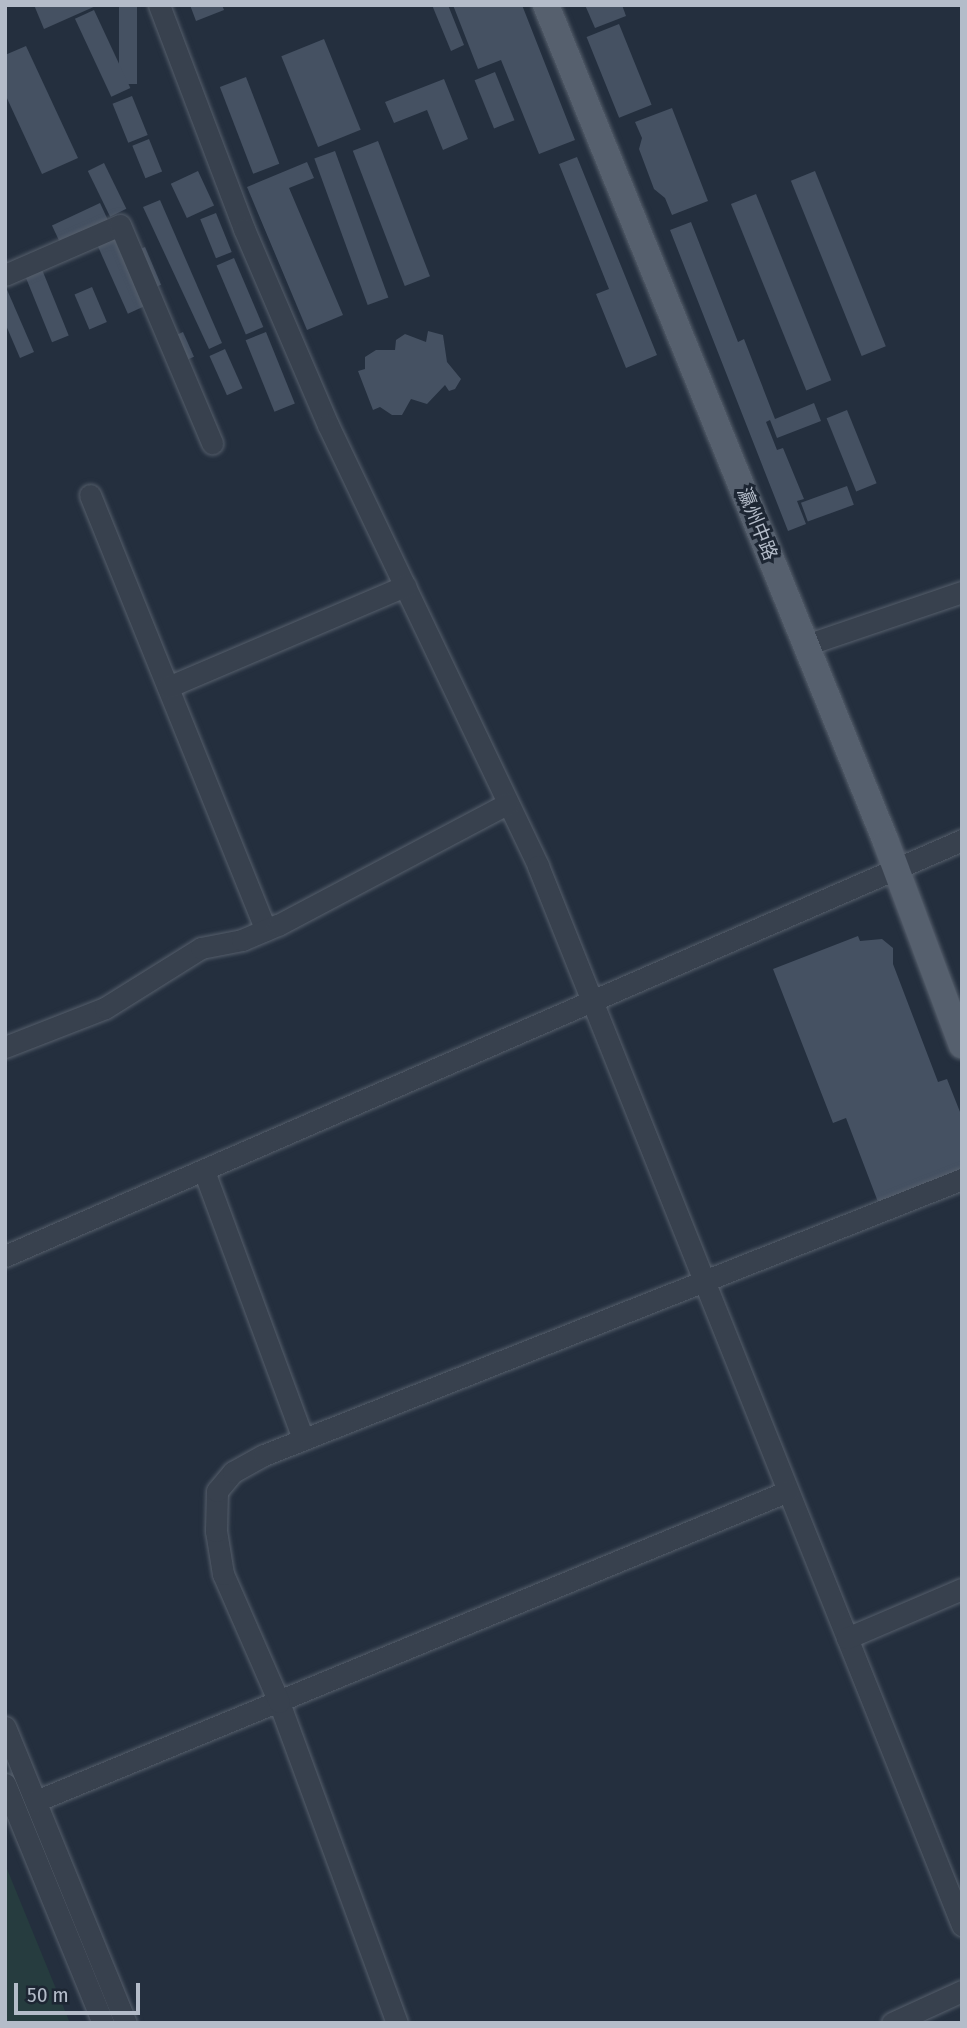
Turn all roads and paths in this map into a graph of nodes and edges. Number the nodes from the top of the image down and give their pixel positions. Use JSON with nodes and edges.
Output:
{"nodes":[{"id":1,"x":159,"y":5,"type":"edge"},
{"id":2,"x":546,"y":5,"type":"edge"},
{"id":3,"x":5,"y":275,"type":"edge"},
{"id":4,"x":212,"y":443,"type":"dead end"},
{"id":5,"x":90,"y":495,"type":"dead end"},
{"id":6,"x":405,"y":586,"type":"junction"},
{"id":7,"x":962,"y":592,"type":"edge"},
{"id":8,"x":806,"y":645,"type":"junction"},
{"id":9,"x":168,"y":687,"type":"junction"},
{"id":10,"x":508,"y":803,"type":"junction"},
{"id":11,"x":962,"y":840,"type":"edge"},
{"id":12,"x":896,"y":869,"type":"junction"},
{"id":13,"x":266,"y":930,"type":"junction"},
{"id":14,"x":591,"y":1002,"type":"junction"},
{"id":15,"x":962,"y":1045,"type":"edge"},
{"id":16,"x":5,"y":1047,"type":"edge"},
{"id":17,"x":204,"y":1171,"type":"junction"},
{"id":18,"x":962,"y":1179,"type":"edge"},
{"id":19,"x":5,"y":1256,"type":"edge"},
{"id":20,"x":703,"y":1280,"type":"junction"},
{"id":21,"x":303,"y":1439,"type":"junction"},
{"id":22,"x":788,"y":1491,"type":"junction"},
{"id":23,"x":962,"y":1589,"type":"edge"},
{"id":24,"x":847,"y":1638,"type":"junction"},
{"id":25,"x":279,"y":1702,"type":"junction"},
{"id":26,"x":5,"y":1727,"type":"edge"},
{"id":27,"x":5,"y":1784,"type":"edge"},
{"id":28,"x":36,"y":1801,"type":"junction"},
{"id":29,"x":962,"y":1925,"type":"edge"},
{"id":30,"x":962,"y":1991,"type":"edge"},
{"id":31,"x":103,"y":2023,"type":"edge"},
{"id":32,"x":126,"y":2023,"type":"edge"},
{"id":33,"x":397,"y":2023,"type":"edge"},
{"id":34,"x":892,"y":2023,"type":"edge"}],
"edges":[{"from":1,"to":6,"type":"street"},
{"from":2,"to":8,"type":"main road","name":"瀛州中路"},
{"from":3,"to":4,"type":"street"},
{"from":5,"to":9,"type":"street"},
{"from":6,"to":9,"type":"street"},
{"from":6,"to":10,"type":"street"},
{"from":7,"to":8,"type":"street"},
{"from":8,"to":12,"type":"main road","name":"瀛州中路"},
{"from":9,"to":13,"type":"street"},
{"from":10,"to":13,"type":"street"},
{"from":10,"to":14,"type":"street"},
{"from":11,"to":12,"type":"street"},
{"from":12,"to":14,"type":"street"},
{"from":12,"to":15,"type":"main road","name":"瀛州中路"},
{"from":13,"to":16,"type":"street"},
{"from":14,"to":17,"type":"street"},
{"from":14,"to":20,"type":"street"},
{"from":17,"to":19,"type":"street"},
{"from":17,"to":21,"type":"street"},
{"from":18,"to":20,"type":"street"},
{"from":20,"to":21,"type":"street"},
{"from":20,"to":22,"type":"street"},
{"from":21,"to":25,"type":"street"},
{"from":22,"to":24,"type":"street"},
{"from":22,"to":25,"type":"street"},
{"from":23,"to":24,"type":"street"},
{"from":24,"to":29,"type":"street"},
{"from":25,"to":28,"type":"street"},
{"from":25,"to":33,"type":"street"},
{"from":26,"to":28,"type":"street"},
{"from":27,"to":31,"type":"street"},
{"from":28,"to":32,"type":"street"},
{"from":30,"to":34,"type":"street"}]}
